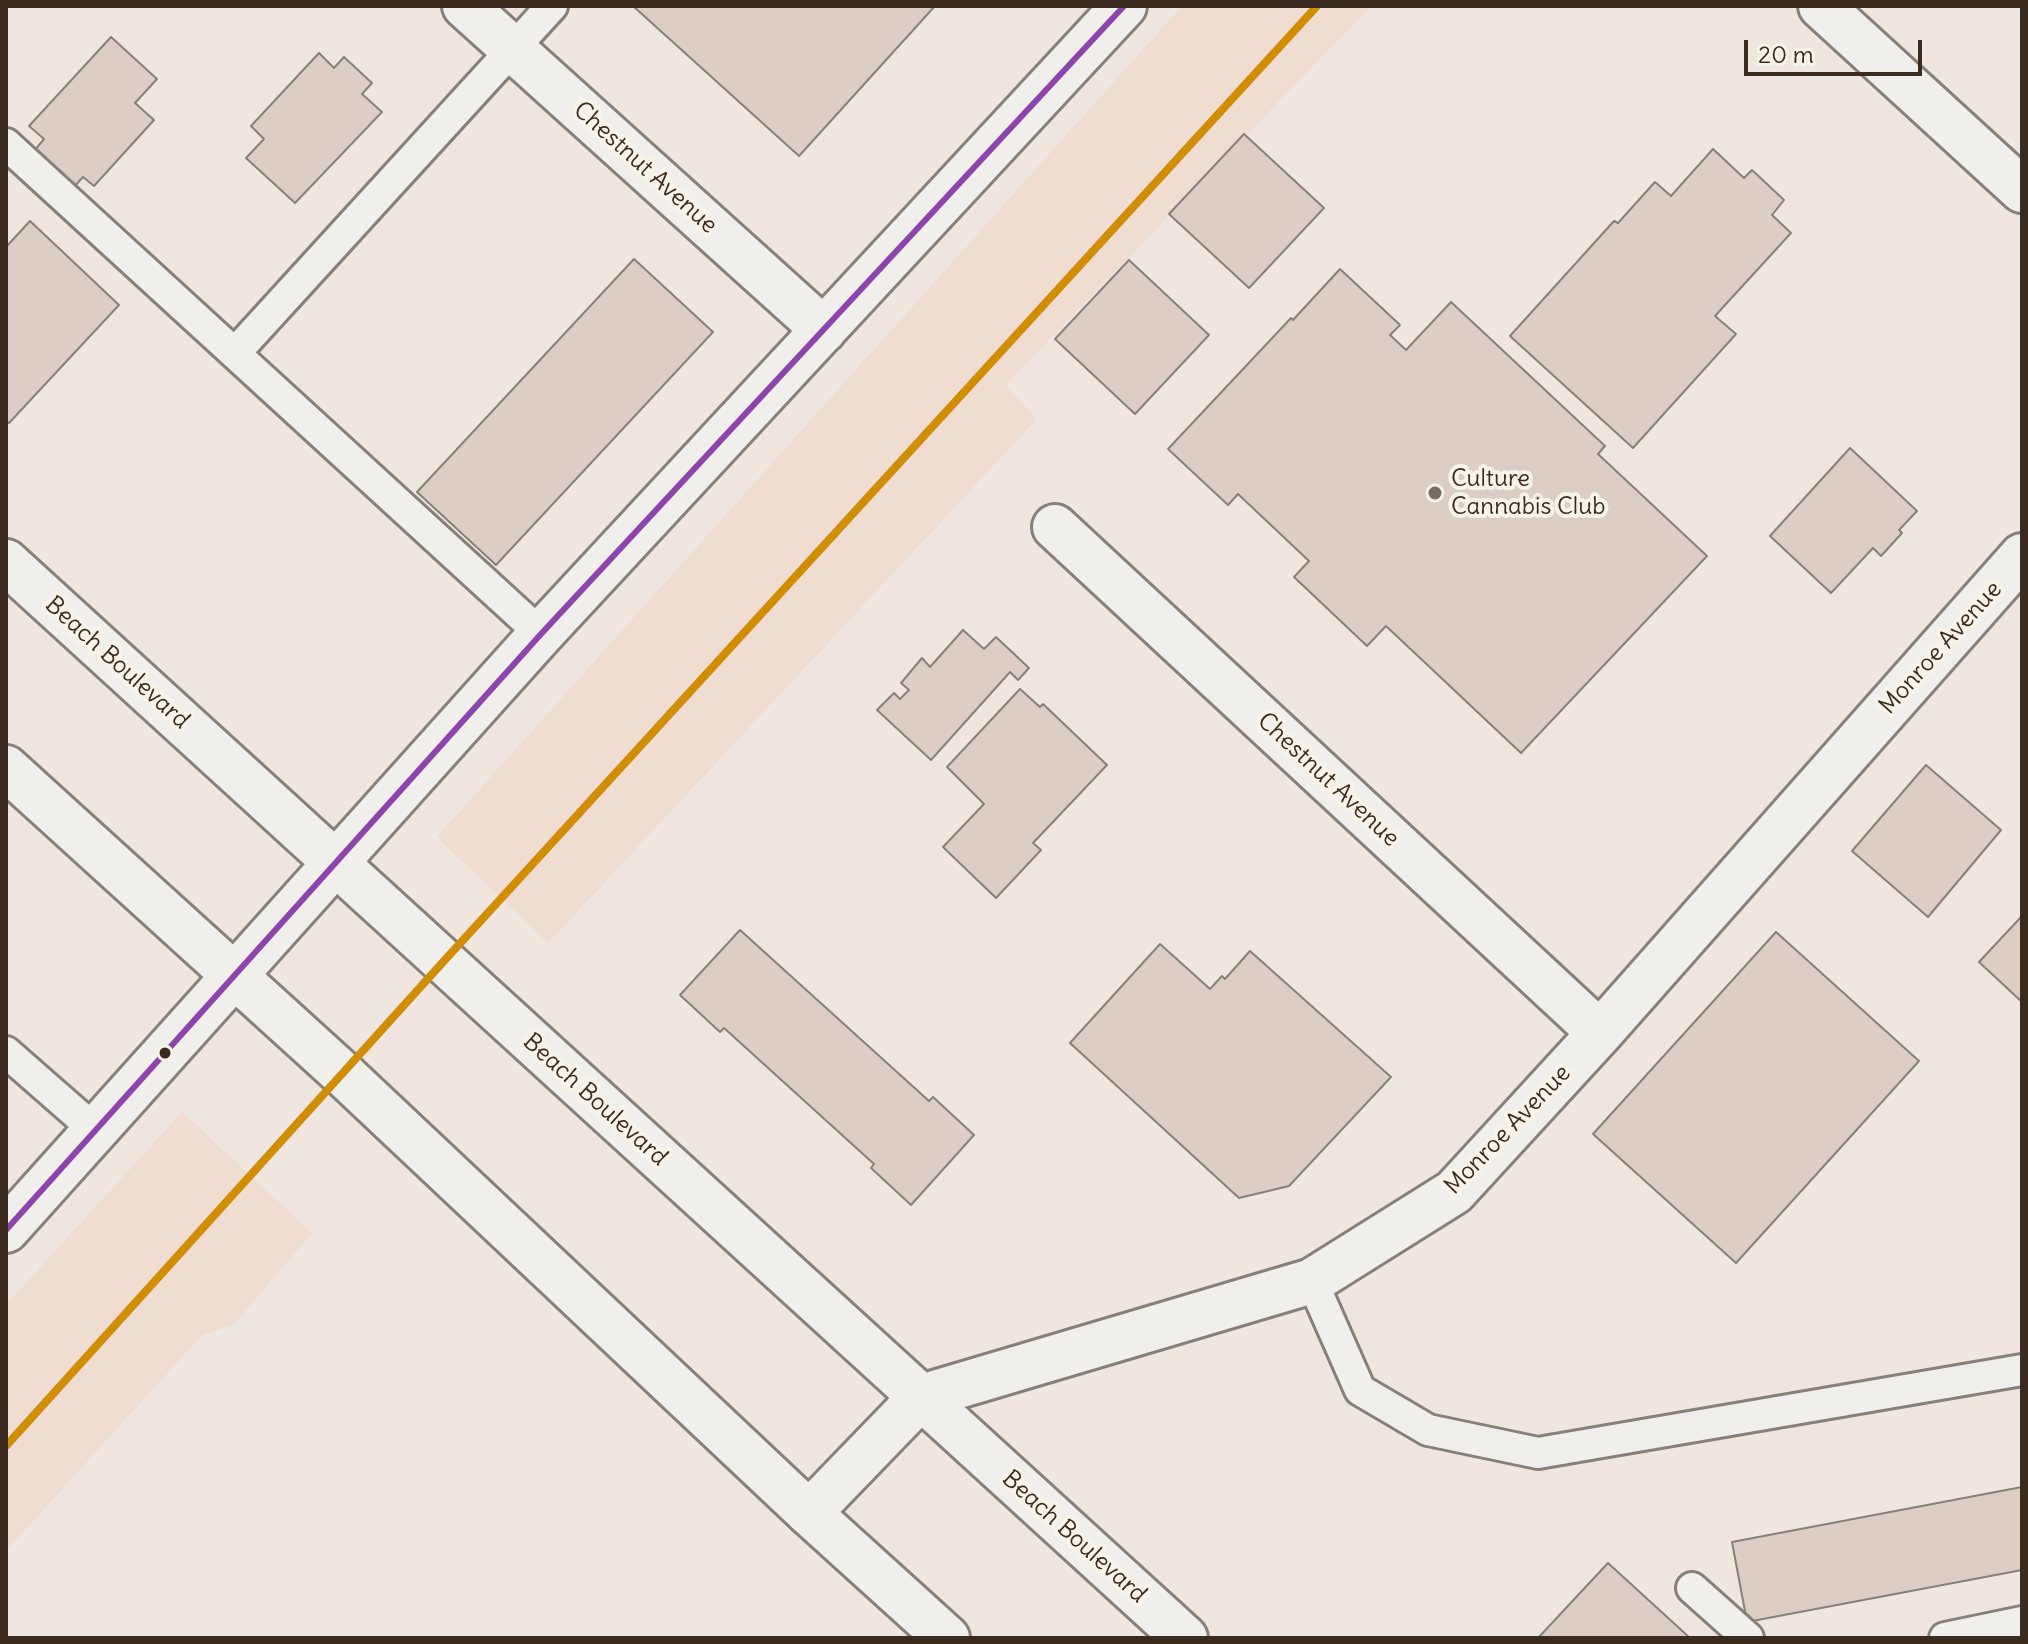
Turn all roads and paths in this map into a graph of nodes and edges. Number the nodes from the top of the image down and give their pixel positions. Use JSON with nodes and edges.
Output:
{"nodes":[{"id":1,"x":465,"y":6,"type":"edge"},
{"id":2,"x":552,"y":6,"type":"edge"},
{"id":3,"x":1124,"y":6,"type":"edge"},
{"id":4,"x":1821,"y":6,"type":"edge"},
{"id":5,"x":513,"y":49,"type":"junction"},
{"id":6,"x":6,"y":144,"type":"edge"},
{"id":7,"x":2022,"y":190,"type":"edge"},
{"id":8,"x":824,"y":330,"type":"junction"},
{"id":9,"x":235,"y":353,"type":"junction"},
{"id":10,"x":1055,"y":527,"type":"dead end"},
{"id":11,"x":2022,"y":556,"type":"edge"},
{"id":12,"x":6,"y":562,"type":"edge"},
{"id":13,"x":541,"y":634,"type":"junction"},
{"id":14,"x":6,"y":768,"type":"edge"},
{"id":15,"x":335,"y":863,"type":"junction"},
{"id":16,"x":234,"y":976,"type":"junction"},
{"id":17,"x":1600,"y":1033,"type":"junction"},
{"id":18,"x":6,"y":1052,"type":"edge"},
{"id":19,"x":95,"y":1130,"type":"junction"},
{"id":20,"x":6,"y":1230,"type":"edge"},
{"id":21,"x":1312,"y":1281,"type":"junction"},
{"id":22,"x":2022,"y":1370,"type":"edge"},
{"id":23,"x":921,"y":1397,"type":"junction"},
{"id":24,"x":809,"y":1513,"type":"junction"},
{"id":25,"x":1692,"y":1588,"type":"dead end"},
{"id":26,"x":2022,"y":1622,"type":"edge"},
{"id":27,"x":947,"y":1638,"type":"edge"},
{"id":28,"x":1185,"y":1638,"type":"edge"},
{"id":29,"x":1748,"y":1638,"type":"edge"},
{"id":30,"x":1945,"y":1638,"type":"edge"}],
"edges":[{"from":1,"to":5,"type":"street","name":"Chestnut Avenue"},
{"from":2,"to":5,"type":"lane"},
{"from":3,"to":8,"type":"street"},
{"from":4,"to":7,"type":"street"},
{"from":5,"to":8,"type":"street","name":"Chestnut Avenue"},
{"from":5,"to":9,"type":"lane"},
{"from":6,"to":9,"type":"lane"},
{"from":8,"to":13,"type":"street"},
{"from":9,"to":13,"type":"lane"},
{"from":10,"to":17,"type":"street","name":"Chestnut Avenue"},
{"from":11,"to":17,"type":"street","name":"Monroe Avenue"},
{"from":12,"to":15,"type":"street","name":"Beach Boulevard"},
{"from":13,"to":15,"type":"street"},
{"from":14,"to":16,"type":"street"},
{"from":15,"to":16,"type":"street"},
{"from":15,"to":23,"type":"street","name":"Beach Boulevard"},
{"from":16,"to":19,"type":"street"},
{"from":16,"to":24,"type":"street"},
{"from":17,"to":21,"type":"street","name":"Monroe Avenue"},
{"from":18,"to":19,"type":"lane"},
{"from":19,"to":20,"type":"street"},
{"from":21,"to":22,"type":"lane"},
{"from":21,"to":23,"type":"street","name":"Monroe Avenue"},
{"from":23,"to":24,"type":"street","name":"Monroe Avenue"},
{"from":23,"to":28,"type":"street","name":"Beach Boulevard"},
{"from":24,"to":27,"type":"street"},
{"from":25,"to":29,"type":"lane"},
{"from":26,"to":30,"type":"lane"}]}
